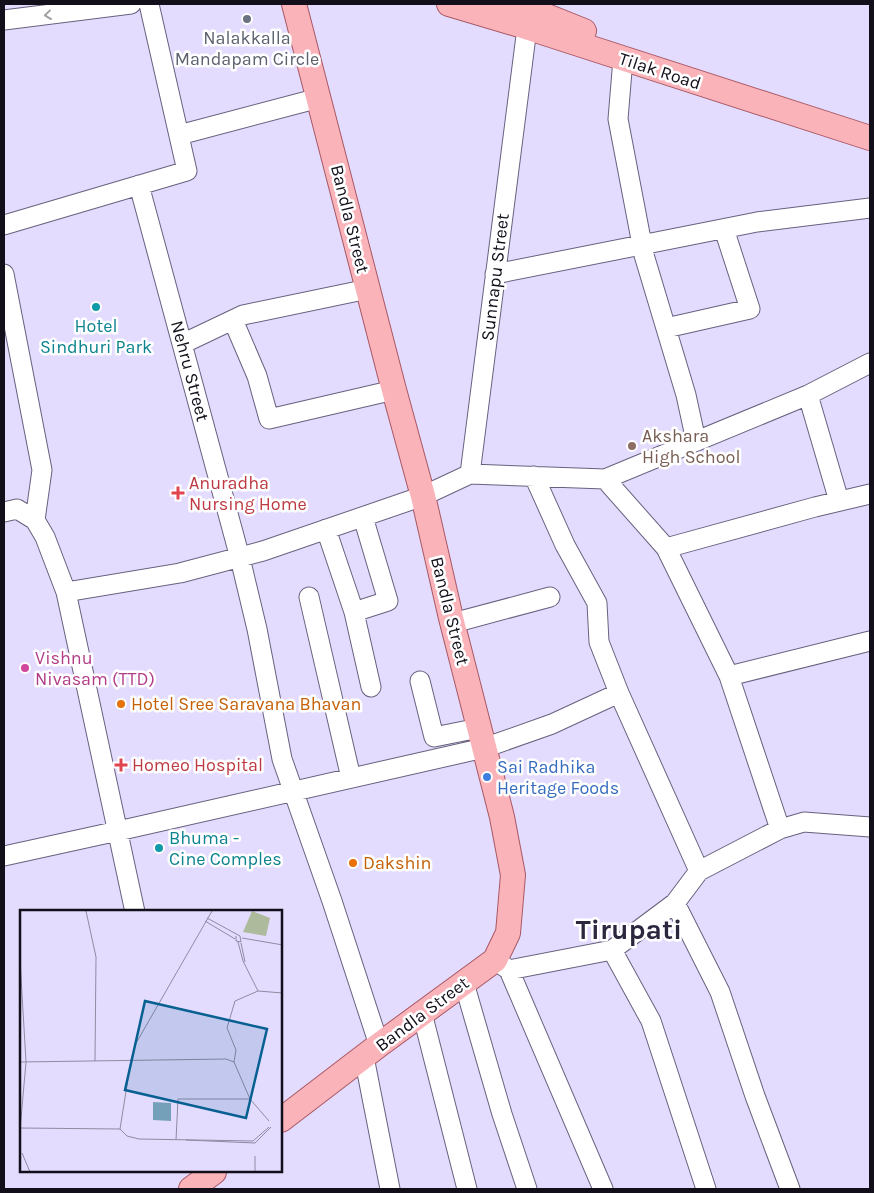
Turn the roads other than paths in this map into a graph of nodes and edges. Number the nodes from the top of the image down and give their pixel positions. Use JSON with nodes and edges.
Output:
{"nodes":[{"id":1,"x":131,"y":4,"type":"edge"},
{"id":2,"x":150,"y":4,"type":"edge"},
{"id":3,"x":294,"y":4,"type":"edge"},
{"id":4,"x":449,"y":4,"type":"edge"},
{"id":5,"x":519,"y":13,"type":"edge"},
{"id":6,"x":4,"y":20,"type":"edge"},
{"id":7,"x":622,"y":59,"type":"junction"},
{"id":8,"x":319,"y":98,"type":"junction"},
{"id":9,"x":870,"y":124,"type":"edge"},
{"id":10,"x":179,"y":135,"type":"junction"},
{"id":11,"x":870,"y":138,"type":"edge"},
{"id":12,"x":139,"y":185,"type":"junction"},
{"id":13,"x":870,"y":208,"type":"edge"},
{"id":14,"x":4,"y":225,"type":"edge"},
{"id":15,"x":724,"y":229,"type":"junction"},
{"id":16,"x":642,"y":245,"type":"junction"},
{"id":17,"x":4,"y":274,"type":"edge"},
{"id":18,"x":495,"y":274,"type":"junction"},
{"id":19,"x":368,"y":289,"type":"junction"},
{"id":20,"x":232,"y":320,"type":"junction"},
{"id":21,"x":666,"y":328,"type":"junction"},
{"id":22,"x":182,"y":344,"type":"junction"},
{"id":23,"x":870,"y":363,"type":"edge"},
{"id":24,"x":394,"y":390,"type":"junction"},
{"id":25,"x":808,"y":395,"type":"junction"},
{"id":26,"x":696,"y":441,"type":"junction"},
{"id":27,"x":470,"y":474,"type":"junction"},
{"id":28,"x":534,"y":476,"type":"junction"},
{"id":29,"x":605,"y":479,"type":"junction"},
{"id":30,"x":870,"y":494,"type":"edge"},
{"id":31,"x":423,"y":496,"type":"junction"},
{"id":32,"x":839,"y":501,"type":"junction"},
{"id":33,"x":4,"y":512,"type":"edge"},
{"id":34,"x":364,"y":516,"type":"junction"},
{"id":35,"x":35,"y":520,"type":"junction"},
{"id":36,"x":326,"y":529,"type":"junction"},
{"id":37,"x":666,"y":548,"type":"junction"},
{"id":38,"x":240,"y":558,"type":"junction"},
{"id":39,"x":66,"y":592,"type":"junction"},
{"id":40,"x":309,"y":597,"type":"dead end"},
{"id":41,"x":550,"y":597,"type":"dead end"},
{"id":42,"x":354,"y":612,"type":"junction"},
{"id":43,"x":453,"y":623,"type":"junction"},
{"id":44,"x":870,"y":641,"type":"edge"},
{"id":45,"x":730,"y":676,"type":"junction"},
{"id":46,"x":420,"y":681,"type":"dead end"},
{"id":47,"x":372,"y":687,"type":"dead end"},
{"id":48,"x":619,"y":693,"type":"junction"},
{"id":49,"x":482,"y":738,"type":"junction"},
{"id":50,"x":350,"y":778,"type":"junction"},
{"id":51,"x":293,"y":791,"type":"junction"},
{"id":52,"x":870,"y":827,"type":"edge"},
{"id":53,"x":780,"y":829,"type":"junction"},
{"id":54,"x":118,"y":831,"type":"junction"},
{"id":55,"x":4,"y":856,"type":"edge"},
{"id":56,"x":699,"y":871,"type":"junction"},
{"id":57,"x":674,"y":903,"type":"junction"},
{"id":58,"x":135,"y":910,"type":"edge"},
{"id":59,"x":612,"y":950,"type":"junction"},
{"id":60,"x":502,"y":965,"type":"junction"},
{"id":61,"x":464,"y":983,"type":"junction"},
{"id":62,"x":422,"y":1014,"type":"junction"},
{"id":63,"x":372,"y":1051,"type":"junction"},
{"id":64,"x":282,"y":1119,"type":"edge"},
{"id":65,"x":212,"y":1173,"type":"edge"},
{"id":66,"x":191,"y":1183,"type":"edge"},
{"id":67,"x":390,"y":1189,"type":"edge"},
{"id":68,"x":466,"y":1189,"type":"edge"},
{"id":69,"x":526,"y":1189,"type":"edge"},
{"id":70,"x":603,"y":1189,"type":"edge"},
{"id":71,"x":706,"y":1189,"type":"edge"},
{"id":72,"x":790,"y":1189,"type":"edge"}],
"edges":[{"from":1,"to":6,"type":"street","one_way":true},
{"from":2,"to":10,"type":"street"},
{"from":3,"to":8,"type":"main road","name":"Bandla Street"},
{"from":4,"to":5,"type":"main road","name":"Tilak Road"},
{"from":5,"to":7,"type":"main road","name":"Tilak Road"},
{"from":5,"to":9,"type":"main road","name":"Tilak Road"},
{"from":5,"to":18,"type":"street","name":"Sunnapu Street"},
{"from":7,"to":11,"type":"main road","name":"Tilak Road"},
{"from":7,"to":16,"type":"street"},
{"from":8,"to":10,"type":"street"},
{"from":8,"to":19,"type":"main road","name":"Bandla Street"},
{"from":10,"to":12,"type":"street"},
{"from":12,"to":14,"type":"street"},
{"from":12,"to":22,"type":"street","name":"Nehru Street"},
{"from":13,"to":15,"type":"street"},
{"from":15,"to":16,"type":"street"},
{"from":15,"to":21,"type":"street"},
{"from":16,"to":18,"type":"street"},
{"from":16,"to":21,"type":"street"},
{"from":17,"to":35,"type":"street"},
{"from":18,"to":27,"type":"street","name":"Sunnapu Street"},
{"from":19,"to":20,"type":"street"},
{"from":19,"to":24,"type":"main road","name":"Bandla Street"},
{"from":20,"to":22,"type":"street"},
{"from":20,"to":24,"type":"street"},
{"from":21,"to":26,"type":"street"},
{"from":22,"to":38,"type":"street","name":"Nehru Street"},
{"from":23,"to":25,"type":"street"},
{"from":24,"to":31,"type":"main road","name":"Bandla Street"},
{"from":25,"to":26,"type":"street"},
{"from":25,"to":32,"type":"street"},
{"from":26,"to":29,"type":"street"},
{"from":27,"to":28,"type":"street"},
{"from":27,"to":31,"type":"street"},
{"from":28,"to":29,"type":"street"},
{"from":28,"to":48,"type":"street"},
{"from":29,"to":37,"type":"street"},
{"from":30,"to":32,"type":"street"},
{"from":31,"to":34,"type":"street"},
{"from":31,"to":43,"type":"main road","name":"Bandla Street"},
{"from":32,"to":37,"type":"street"},
{"from":33,"to":35,"type":"street"},
{"from":34,"to":36,"type":"street"},
{"from":34,"to":42,"type":"street"},
{"from":35,"to":39,"type":"street"},
{"from":36,"to":38,"type":"street"},
{"from":36,"to":42,"type":"street"},
{"from":37,"to":45,"type":"street"},
{"from":38,"to":39,"type":"street"},
{"from":38,"to":51,"type":"street","name":"Nehru Street"},
{"from":39,"to":54,"type":"street"},
{"from":40,"to":50,"type":"street"},
{"from":41,"to":43,"type":"street"},
{"from":42,"to":47,"type":"street"},
{"from":43,"to":49,"type":"main road","name":"Bandla Street"},
{"from":44,"to":45,"type":"street"},
{"from":45,"to":53,"type":"street"},
{"from":46,"to":49,"type":"street"},
{"from":48,"to":49,"type":"street"},
{"from":48,"to":56,"type":"street"},
{"from":49,"to":50,"type":"street"},
{"from":49,"to":60,"type":"main road","name":"Bandla Street"},
{"from":50,"to":51,"type":"street"},
{"from":51,"to":54,"type":"street"},
{"from":51,"to":63,"type":"street","name":"Nehru Street"},
{"from":52,"to":53,"type":"street"},
{"from":53,"to":56,"type":"street"},
{"from":54,"to":55,"type":"street"},
{"from":54,"to":58,"type":"street"},
{"from":56,"to":57,"type":"street"},
{"from":57,"to":59,"type":"street"},
{"from":57,"to":72,"type":"street"},
{"from":59,"to":60,"type":"street"},
{"from":59,"to":71,"type":"street"},
{"from":60,"to":61,"type":"main road","name":"Bandla Street"},
{"from":60,"to":70,"type":"street"},
{"from":61,"to":62,"type":"main road","name":"Bandla Street"},
{"from":61,"to":69,"type":"street"},
{"from":62,"to":63,"type":"main road","name":"Bandla Street"},
{"from":62,"to":68,"type":"street"},
{"from":63,"to":64,"type":"main road","name":"Bandla Street"},
{"from":63,"to":67,"type":"street","name":"Nehru Street"},
{"from":65,"to":66,"type":"main road"}]}
